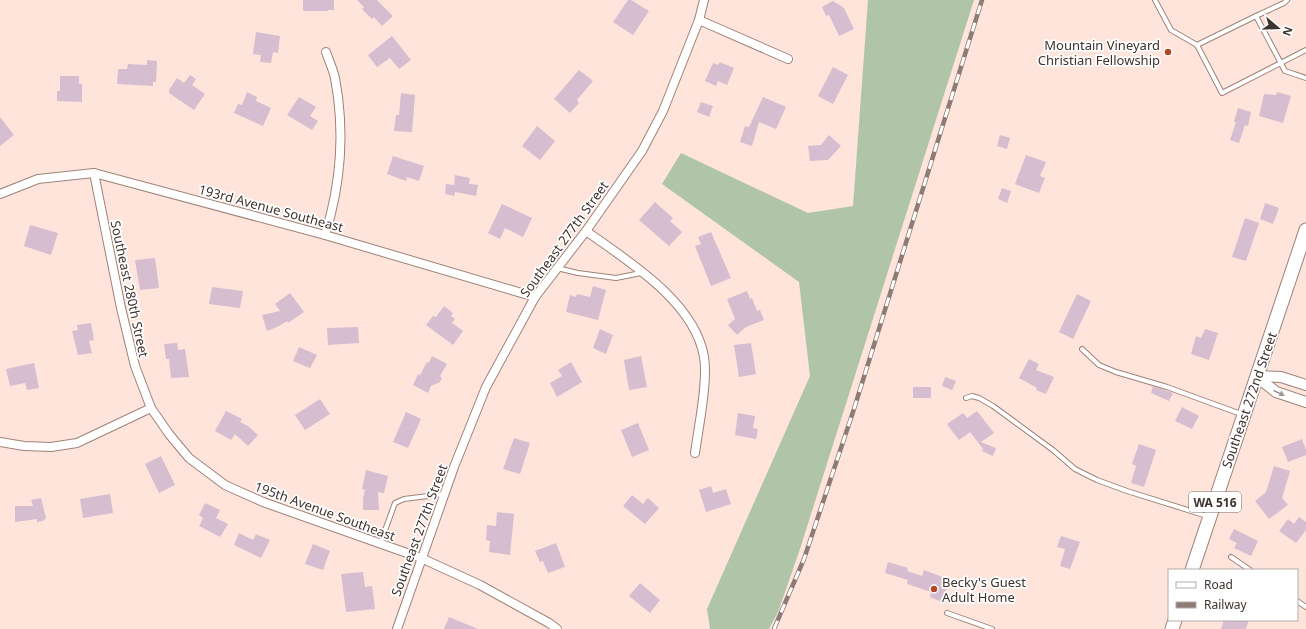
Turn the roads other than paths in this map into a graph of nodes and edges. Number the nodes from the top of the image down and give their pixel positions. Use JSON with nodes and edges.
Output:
{"nodes":[{"id":1,"x":704,"y":0,"type":"edge"},
{"id":2,"x":1156,"y":0,"type":"edge"},
{"id":3,"x":1287,"y":0,"type":"edge"},
{"id":4,"x":1256,"y":16,"type":"junction"},
{"id":5,"x":699,"y":20,"type":"junction"},
{"id":6,"x":1197,"y":45,"type":"junction"},
{"id":7,"x":1306,"y":50,"type":"edge"},
{"id":8,"x":326,"y":52,"type":"dead end"},
{"id":9,"x":788,"y":59,"type":"dead end"},
{"id":10,"x":1281,"y":63,"type":"junction"},
{"id":11,"x":1306,"y":78,"type":"edge"},
{"id":12,"x":94,"y":173,"type":"junction"},
{"id":13,"x":0,"y":194,"type":"edge"},
{"id":14,"x":1306,"y":230,"type":"edge"},
{"id":15,"x":586,"y":232,"type":"junction"},
{"id":16,"x":326,"y":235,"type":"junction"},
{"id":17,"x":557,"y":268,"type":"junction"},
{"id":18,"x":642,"y":272,"type":"junction"},
{"id":19,"x":535,"y":297,"type":"junction"},
{"id":20,"x":1082,"y":349,"type":"dead end"},
{"id":21,"x":1256,"y":376,"type":"junction"},
{"id":22,"x":1306,"y":385,"type":"edge"},
{"id":23,"x":966,"y":398,"type":"dead end"},
{"id":24,"x":1306,"y":402,"type":"edge"},
{"id":25,"x":151,"y":408,"type":"junction"},
{"id":26,"x":1243,"y":415,"type":"junction"},
{"id":27,"x":0,"y":442,"type":"edge"},
{"id":28,"x":695,"y":453,"type":"dead end"},
{"id":29,"x":444,"y":494,"type":"junction"},
{"id":30,"x":1210,"y":517,"type":"junction"},
{"id":31,"x":380,"y":544,"type":"junction"},
{"id":32,"x":1231,"y":557,"type":"dead end"},
{"id":33,"x":421,"y":558,"type":"junction"},
{"id":34,"x":1192,"y":569,"type":"edge"},
{"id":35,"x":1249,"y":569,"type":"edge"},
{"id":36,"x":947,"y":613,"type":"dead end"},
{"id":37,"x":396,"y":629,"type":"edge"},
{"id":38,"x":557,"y":629,"type":"edge"},
{"id":39,"x":992,"y":629,"type":"edge"}],
"edges":[{"from":1,"to":5,"type":"street","name":"Southeast 277th Street"},
{"from":2,"to":6,"type":"lane"},
{"from":3,"to":4,"type":"lane"},
{"from":4,"to":6,"type":"lane"},
{"from":4,"to":10,"type":"lane"},
{"from":5,"to":9,"type":"street"},
{"from":5,"to":15,"type":"street","name":"Southeast 277th Street"},
{"from":6,"to":10,"type":"lane"},
{"from":7,"to":10,"type":"lane"},
{"from":8,"to":16,"type":"street"},
{"from":10,"to":11,"type":"lane"},
{"from":12,"to":13,"type":"street","name":"193rd Avenue Southeast"},
{"from":12,"to":16,"type":"street","name":"193rd Avenue Southeast"},
{"from":12,"to":25,"type":"street","name":"Southeast 280th Street"},
{"from":14,"to":21,"type":"main road","name":"Southeast 272nd Street","number":"WA 516"},
{"from":15,"to":17,"type":"street","name":"Southeast 277th Street"},
{"from":15,"to":18,"type":"street"},
{"from":16,"to":19,"type":"street","name":"193rd Avenue Southeast"},
{"from":17,"to":18,"type":"lane"},
{"from":17,"to":19,"type":"street","name":"Southeast 277th Street"},
{"from":18,"to":28,"type":"street"},
{"from":19,"to":29,"type":"street","name":"Southeast 277th Street"},
{"from":20,"to":26,"type":"lane"},
{"from":21,"to":22,"type":"street"},
{"from":21,"to":24,"type":"street","one_way":true},
{"from":21,"to":26,"type":"main road","name":"Southeast 272nd Street","number":"WA 516"},
{"from":23,"to":30,"type":"lane"},
{"from":25,"to":27,"type":"street"},
{"from":25,"to":31,"type":"street","name":"195th Avenue Southeast"},
{"from":26,"to":30,"type":"main road","name":"Southeast 272nd Street","number":"WA 516"},
{"from":29,"to":31,"type":"lane"},
{"from":29,"to":33,"type":"street","name":"Southeast 277th Street"},
{"from":30,"to":34,"type":"main road","name":"Southeast 272nd Street","number":"WA 516"},
{"from":31,"to":33,"type":"street","name":"195th Avenue Southeast"},
{"from":32,"to":35,"type":"lane"},
{"from":33,"to":37,"type":"street","name":"Southeast 277th Street"},
{"from":33,"to":38,"type":"street","name":"195th Avenue Southeast"},
{"from":36,"to":39,"type":"lane"}]}
